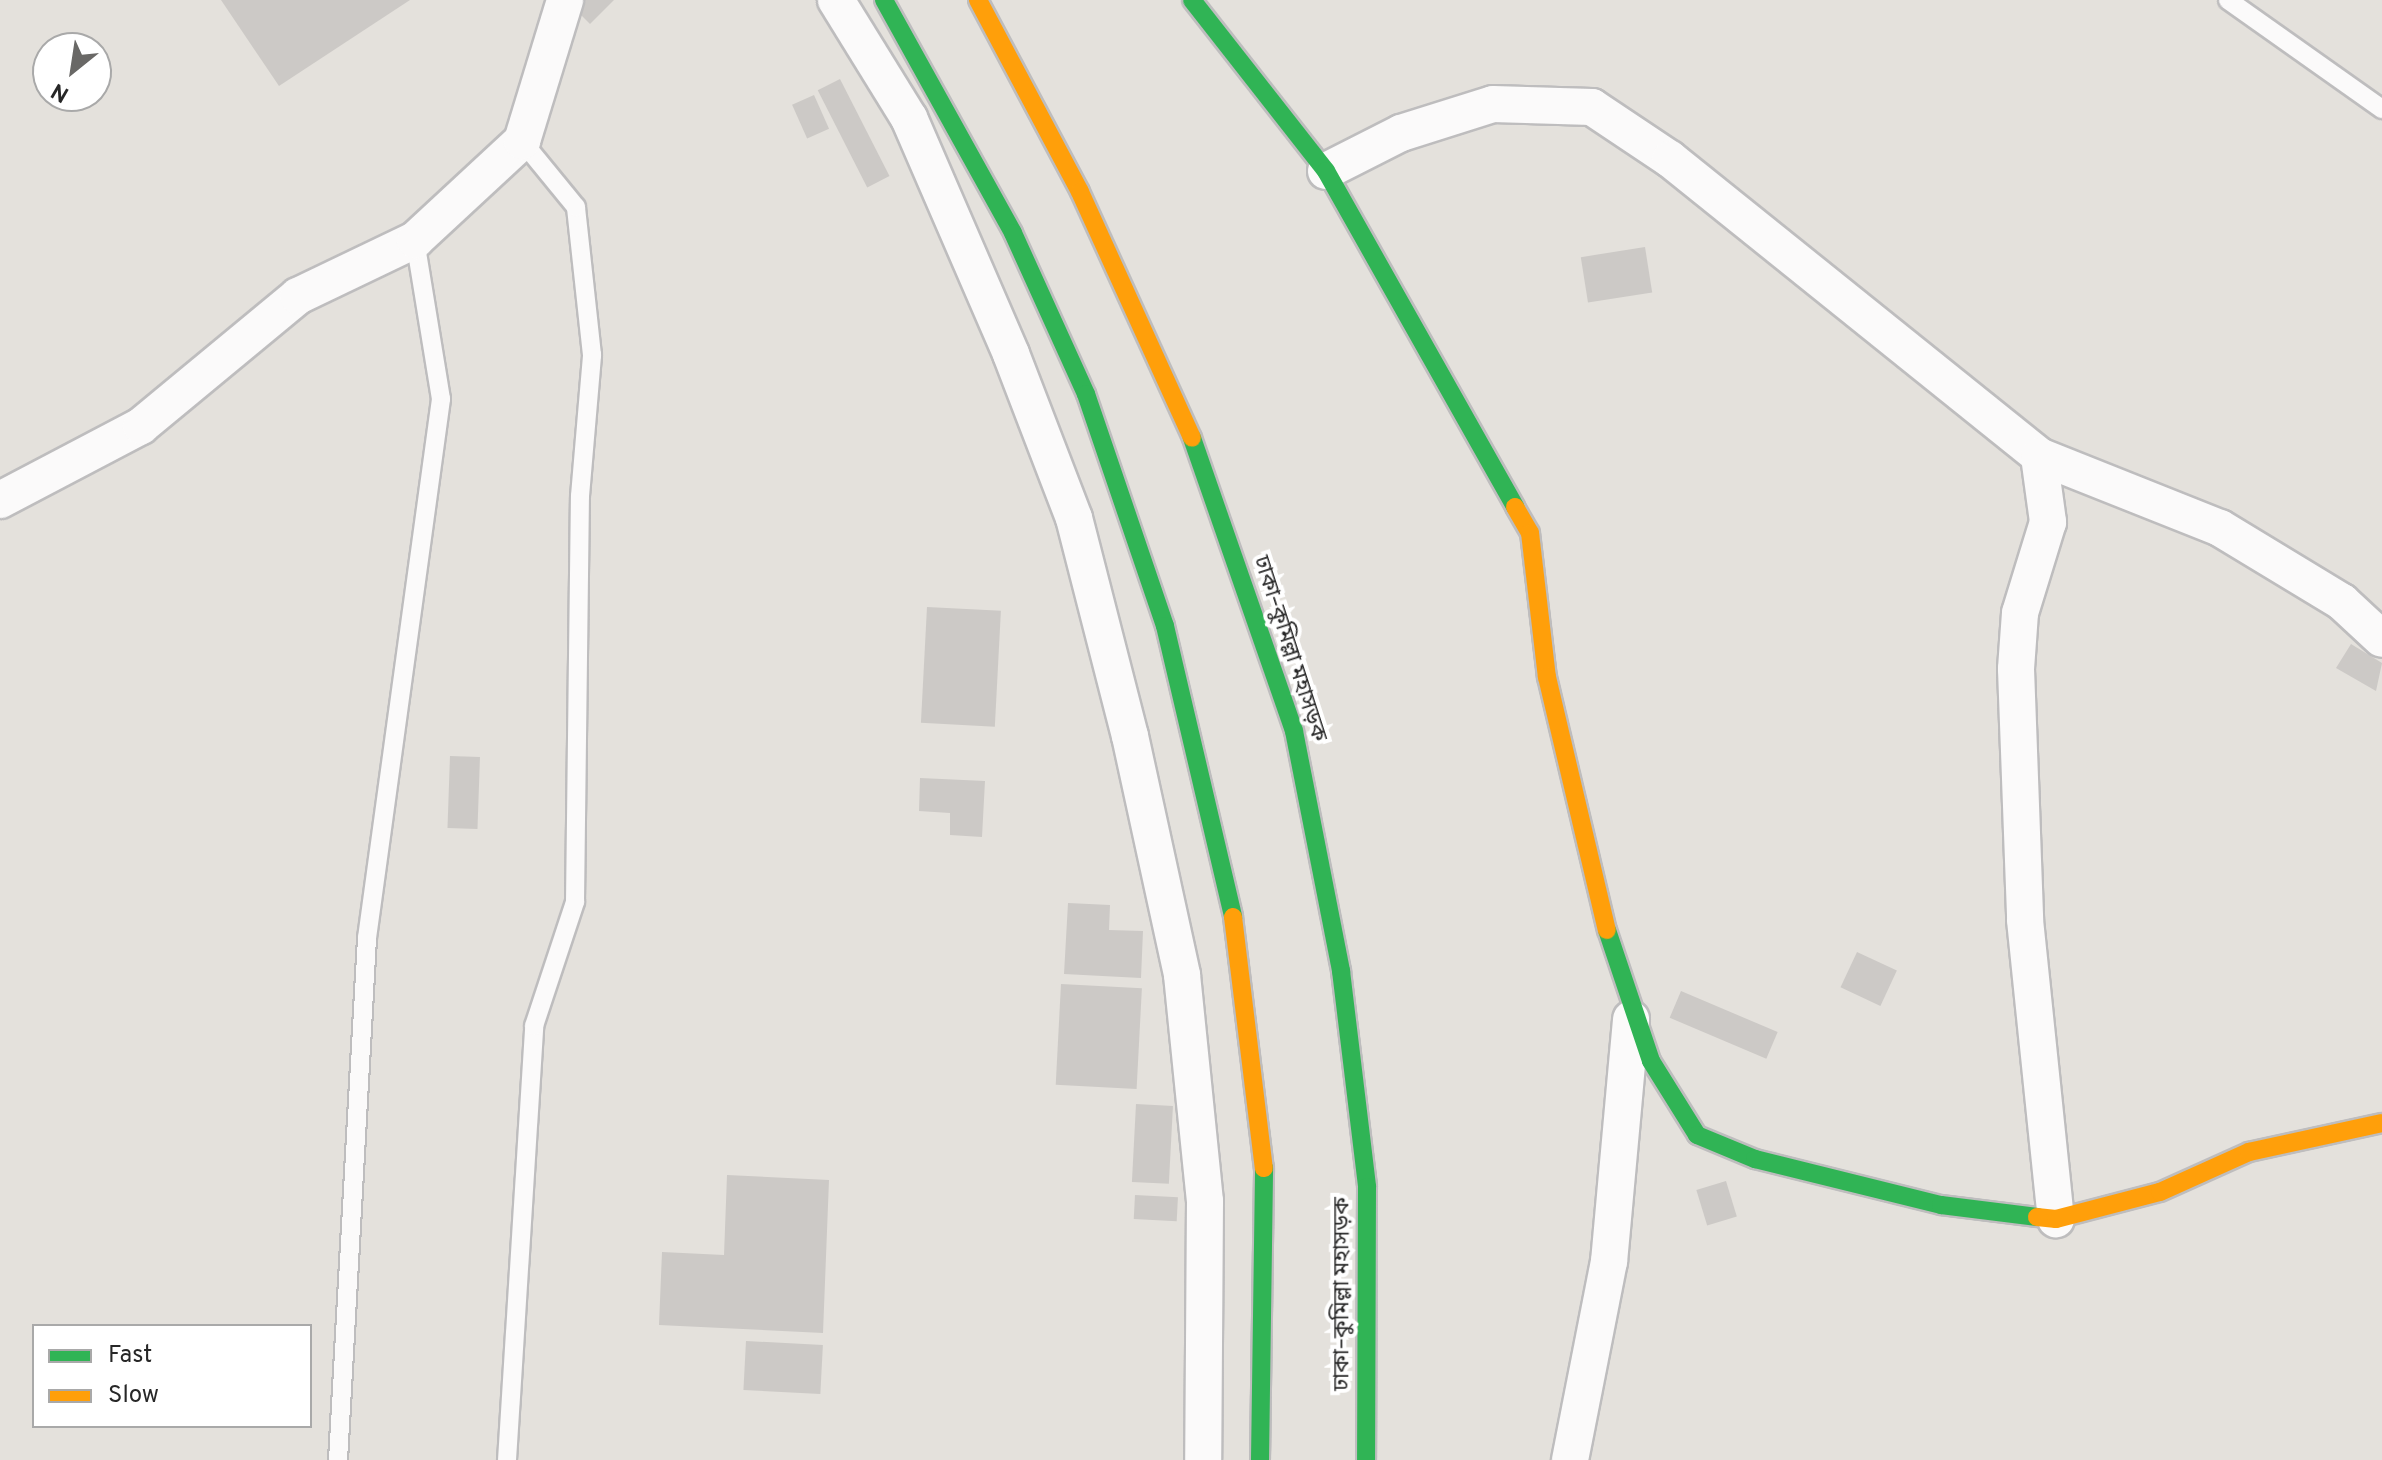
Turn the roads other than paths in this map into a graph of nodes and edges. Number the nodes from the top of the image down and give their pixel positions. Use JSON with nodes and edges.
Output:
{"nodes":[{"id":1,"x":565,"y":0,"type":"edge"},
{"id":2,"x":836,"y":0,"type":"edge"},
{"id":3,"x":884,"y":0,"type":"edge"},
{"id":4,"x":978,"y":0,"type":"edge"},
{"id":5,"x":1192,"y":0,"type":"edge"},
{"id":6,"x":2228,"y":0,"type":"edge"},
{"id":7,"x":2382,"y":109,"type":"edge"},
{"id":8,"x":522,"y":141,"type":"junction"},
{"id":9,"x":1326,"y":171,"type":"junction"},
{"id":10,"x":415,"y":240,"type":"junction"},
{"id":11,"x":2039,"y":456,"type":"junction"},
{"id":12,"x":0,"y":500,"type":"edge"},
{"id":13,"x":2382,"y":639,"type":"edge"},
{"id":14,"x":1631,"y":1010,"type":"junction"},
{"id":15,"x":2382,"y":1123,"type":"edge"},
{"id":16,"x":2056,"y":1219,"type":"junction"},
{"id":17,"x":338,"y":1460,"type":"edge"},
{"id":18,"x":507,"y":1460,"type":"edge"},
{"id":19,"x":1203,"y":1460,"type":"edge"},
{"id":20,"x":1260,"y":1460,"type":"edge"},
{"id":21,"x":1366,"y":1460,"type":"edge"},
{"id":22,"x":1570,"y":1460,"type":"edge"}],
"edges":[{"from":1,"to":8,"type":"street"},
{"from":2,"to":19,"type":"street"},
{"from":3,"to":20,"type":"main road"},
{"from":4,"to":21,"type":"main road","name":"ঢাকা–কুমিল্লা মহাসড়ক"},
{"from":5,"to":9,"type":"main road"},
{"from":6,"to":7,"type":"lane"},
{"from":8,"to":10,"type":"street"},
{"from":8,"to":18,"type":"lane"},
{"from":9,"to":11,"type":"street"},
{"from":9,"to":14,"type":"main road"},
{"from":10,"to":12,"type":"street"},
{"from":10,"to":17,"type":"lane"},
{"from":11,"to":13,"type":"street"},
{"from":11,"to":16,"type":"street"},
{"from":14,"to":16,"type":"main road"},
{"from":14,"to":22,"type":"street"},
{"from":15,"to":16,"type":"main road"}]}
